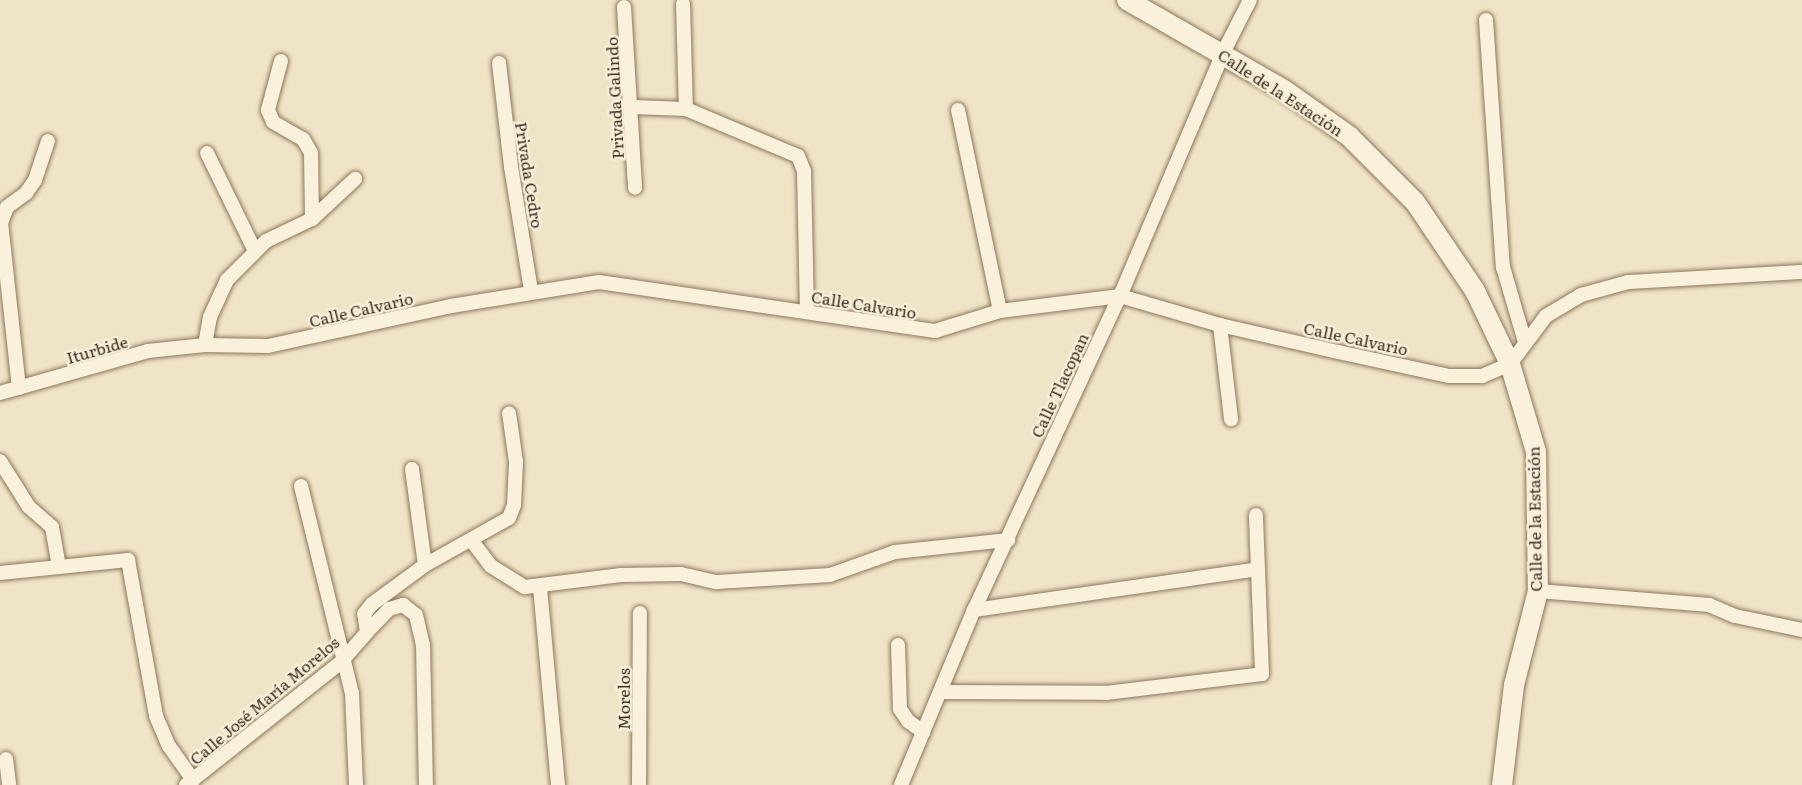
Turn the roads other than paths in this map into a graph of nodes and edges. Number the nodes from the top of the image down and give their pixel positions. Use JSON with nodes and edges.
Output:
{"nodes":[{"id":1,"x":1127,"y":0,"type":"edge"},
{"id":2,"x":1250,"y":0,"type":"edge"},
{"id":3,"x":683,"y":4,"type":"dead end"},
{"id":4,"x":624,"y":7,"type":"dead end"},
{"id":5,"x":1486,"y":21,"type":"dead end"},
{"id":6,"x":1223,"y":53,"type":"junction"},
{"id":7,"x":281,"y":61,"type":"dead end"},
{"id":8,"x":499,"y":63,"type":"dead end"},
{"id":9,"x":633,"y":107,"type":"junction"},
{"id":10,"x":686,"y":109,"type":"junction"},
{"id":11,"x":958,"y":110,"type":"dead end"},
{"id":12,"x":48,"y":141,"type":"dead end"},
{"id":13,"x":207,"y":153,"type":"dead end"},
{"id":14,"x":355,"y":178,"type":"dead end"},
{"id":15,"x":635,"y":188,"type":"dead end"},
{"id":16,"x":312,"y":219,"type":"junction"},
{"id":17,"x":255,"y":250,"type":"junction"},
{"id":18,"x":1802,"y":272,"type":"edge"},
{"id":19,"x":531,"y":291,"type":"junction"},
{"id":20,"x":1120,"y":296,"type":"junction"},
{"id":21,"x":1000,"y":311,"type":"junction"},
{"id":22,"x":807,"y":312,"type":"junction"},
{"id":23,"x":1220,"y":325,"type":"junction"},
{"id":24,"x":1526,"y":342,"type":"junction"},
{"id":25,"x":205,"y":345,"type":"junction"},
{"id":26,"x":1510,"y":364,"type":"junction"},
{"id":27,"x":19,"y":388,"type":"junction"},
{"id":28,"x":0,"y":393,"type":"edge"},
{"id":29,"x":509,"y":413,"type":"dead end"},
{"id":30,"x":1232,"y":419,"type":"dead end"},
{"id":31,"x":0,"y":461,"type":"edge"},
{"id":32,"x":412,"y":469,"type":"dead end"},
{"id":33,"x":301,"y":486,"type":"dead end"},
{"id":34,"x":1256,"y":515,"type":"dead end"},
{"id":35,"x":1008,"y":540,"type":"junction"},
{"id":36,"x":472,"y":541,"type":"junction"},
{"id":37,"x":425,"y":565,"type":"junction"},
{"id":38,"x":59,"y":566,"type":"junction"},
{"id":39,"x":1258,"y":569,"type":"junction"},
{"id":40,"x":0,"y":573,"type":"edge"},
{"id":41,"x":540,"y":587,"type":"junction"},
{"id":42,"x":1538,"y":591,"type":"junction"},
{"id":43,"x":974,"y":610,"type":"junction"},
{"id":44,"x":640,"y":613,"type":"dead end"},
{"id":45,"x":1802,"y":630,"type":"edge"},
{"id":46,"x":367,"y":632,"type":"junction"},
{"id":47,"x":898,"y":645,"type":"dead end"},
{"id":48,"x":341,"y":662,"type":"junction"},
{"id":49,"x":940,"y":692,"type":"junction"},
{"id":50,"x":923,"y":732,"type":"junction"},
{"id":51,"x":6,"y":759,"type":"dead end"},
{"id":52,"x":190,"y":783,"type":"edge"},
{"id":53,"x":9,"y":785,"type":"edge"},
{"id":54,"x":356,"y":785,"type":"edge"},
{"id":55,"x":426,"y":785,"type":"edge"},
{"id":56,"x":558,"y":785,"type":"edge"},
{"id":57,"x":639,"y":785,"type":"edge"},
{"id":58,"x":901,"y":785,"type":"edge"},
{"id":59,"x":1502,"y":785,"type":"edge"}],
"edges":[{"from":1,"to":6,"type":"street","name":"Calle de la Estación"},
{"from":2,"to":6,"type":"street","name":"Calle Tlacopan"},
{"from":3,"to":10,"type":"street"},
{"from":4,"to":9,"type":"street","name":"Privada Galindo"},
{"from":5,"to":24,"type":"street"},
{"from":6,"to":20,"type":"street","name":"Calle Tlacopan"},
{"from":6,"to":26,"type":"street","name":"Calle de la Estación"},
{"from":7,"to":16,"type":"street"},
{"from":8,"to":19,"type":"street","name":"Privada Cedro"},
{"from":9,"to":10,"type":"street"},
{"from":9,"to":15,"type":"street","name":"Privada Galindo"},
{"from":10,"to":22,"type":"street"},
{"from":11,"to":21,"type":"street"},
{"from":12,"to":27,"type":"street"},
{"from":13,"to":17,"type":"street"},
{"from":14,"to":16,"type":"street"},
{"from":16,"to":17,"type":"street"},
{"from":17,"to":25,"type":"street"},
{"from":18,"to":24,"type":"street"},
{"from":19,"to":22,"type":"street","name":"Calle Calvario"},
{"from":19,"to":25,"type":"street","name":"Calle Calvario"},
{"from":20,"to":21,"type":"street","name":"Calle Calvario"},
{"from":20,"to":23,"type":"street","name":"Calle Calvario"},
{"from":20,"to":35,"type":"street","name":"Calle Tlacopan"},
{"from":21,"to":22,"type":"street","name":"Calle Calvario"},
{"from":23,"to":26,"type":"street","name":"Calle Calvario"},
{"from":23,"to":30,"type":"street"},
{"from":24,"to":26,"type":"street"},
{"from":25,"to":27,"type":"street","name":"Iturbide"},
{"from":26,"to":42,"type":"street","name":"Calle de la Estación"},
{"from":27,"to":28,"type":"street","name":"Iturbide"},
{"from":29,"to":36,"type":"street"},
{"from":31,"to":38,"type":"street"},
{"from":32,"to":37,"type":"street"},
{"from":33,"to":48,"type":"street"},
{"from":34,"to":39,"type":"street"},
{"from":35,"to":41,"type":"street"},
{"from":35,"to":43,"type":"street","name":"Calle Tlacopan"},
{"from":36,"to":37,"type":"street"},
{"from":36,"to":41,"type":"street"},
{"from":37,"to":46,"type":"street"},
{"from":38,"to":40,"type":"street"},
{"from":38,"to":52,"type":"street"},
{"from":39,"to":43,"type":"street"},
{"from":39,"to":49,"type":"street"},
{"from":41,"to":56,"type":"street"},
{"from":42,"to":45,"type":"street"},
{"from":42,"to":59,"type":"street","name":"Calle de la Estación"},
{"from":43,"to":49,"type":"street","name":"Calle Tlacopan"},
{"from":44,"to":57,"type":"street","name":"Morelos"},
{"from":46,"to":48,"type":"street","name":"Calle José María Morelos"},
{"from":46,"to":55,"type":"street","name":"Calle José María Morelos"},
{"from":47,"to":50,"type":"street"},
{"from":48,"to":52,"type":"street","name":"Calle José María Morelos"},
{"from":48,"to":54,"type":"street"},
{"from":49,"to":50,"type":"street","name":"Calle Tlacopan"},
{"from":50,"to":58,"type":"street","name":"Calle Tlacopan"},
{"from":51,"to":53,"type":"street"}]}
